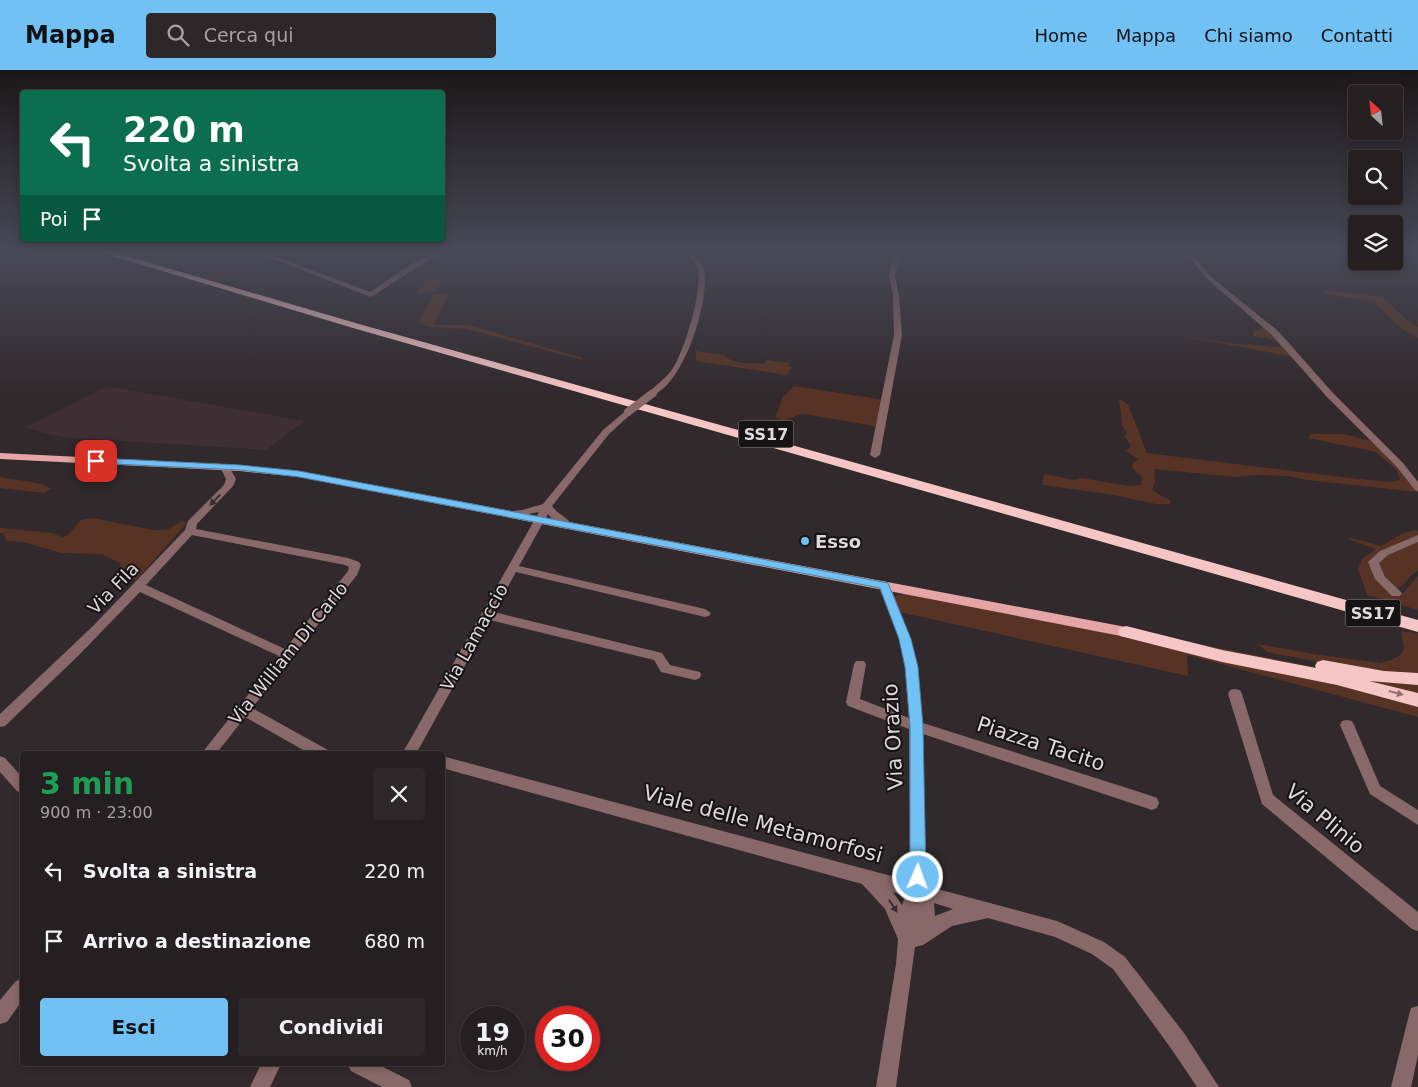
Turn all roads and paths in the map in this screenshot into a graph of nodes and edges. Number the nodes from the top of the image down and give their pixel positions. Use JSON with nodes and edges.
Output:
{"nodes":[{"id":1,"x":262,"y":298,"type":"edge"},
{"id":2,"x":284,"y":298,"type":"edge"},
{"id":3,"x":698,"y":298,"type":"edge"},
{"id":4,"x":896,"y":298,"type":"edge"},
{"id":5,"x":1232,"y":298,"type":"edge"},
{"id":6,"x":875,"y":455,"type":"dead end"},
{"id":7,"x":0,"y":456,"type":"edge"},
{"id":8,"x":225,"y":467,"type":"junction"},
{"id":9,"x":1418,"y":488,"type":"edge"},
{"id":10,"x":547,"y":506,"type":"junction"},
{"id":11,"x":511,"y":514,"type":"junction"},
{"id":12,"x":539,"y":519,"type":"junction"},
{"id":13,"x":567,"y":524,"type":"junction"},
{"id":14,"x":190,"y":531,"type":"junction"},
{"id":15,"x":1418,"y":538,"type":"edge"},
{"id":16,"x":512,"y":568,"type":"junction"},
{"id":17,"x":884,"y":585,"type":"junction"},
{"id":18,"x":140,"y":586,"type":"junction"},
{"id":19,"x":1396,"y":593,"type":"dead end"},
{"id":20,"x":705,"y":613,"type":"dead end"},
{"id":21,"x":486,"y":615,"type":"junction"},
{"id":22,"x":1418,"y":616,"type":"edge"},
{"id":23,"x":1418,"y":626,"type":"edge"},
{"id":24,"x":1126,"y":632,"type":"junction"},
{"id":25,"x":287,"y":655,"type":"junction"},
{"id":26,"x":860,"y":664,"type":"dead end"},
{"id":27,"x":695,"y":675,"type":"dead end"},
{"id":28,"x":1418,"y":679,"type":"edge"},
{"id":29,"x":1234,"y":694,"type":"dead end"},
{"id":30,"x":1418,"y":700,"type":"edge"},
{"id":31,"x":243,"y":709,"type":"junction"},
{"id":32,"x":0,"y":722,"type":"edge"},
{"id":33,"x":1347,"y":725,"type":"dead end"},
{"id":34,"x":916,"y":726,"type":"junction"},
{"id":35,"x":210,"y":751,"type":"edge"},
{"id":36,"x":318,"y":751,"type":"edge"},
{"id":37,"x":411,"y":751,"type":"edge"},
{"id":38,"x":0,"y":762,"type":"edge"},
{"id":39,"x":445,"y":763,"type":"edge"},
{"id":40,"x":20,"y":785,"type":"edge"},
{"id":41,"x":1152,"y":803,"type":"dead end"},
{"id":42,"x":1418,"y":818,"type":"edge"},
{"id":43,"x":865,"y":876,"type":"junction"},
{"id":44,"x":918,"y":891,"type":"junction"},
{"id":45,"x":1000,"y":913,"type":"junction"},
{"id":46,"x":1418,"y":923,"type":"edge"},
{"id":47,"x":912,"y":941,"type":"junction"},
{"id":48,"x":20,"y":990,"type":"edge"},
{"id":49,"x":1418,"y":1015,"type":"edge"},
{"id":50,"x":0,"y":1016,"type":"edge"},
{"id":51,"x":270,"y":1066,"type":"edge"},
{"id":52,"x":362,"y":1066,"type":"edge"},
{"id":53,"x":260,"y":1087,"type":"edge"},
{"id":54,"x":402,"y":1087,"type":"edge"},
{"id":55,"x":886,"y":1087,"type":"edge"},
{"id":56,"x":1208,"y":1087,"type":"edge"},
{"id":57,"x":1401,"y":1087,"type":"edge"}],
"edges":[{"from":1,"to":23,"type":"highway","number":"SS17"},
{"from":2,"to":22,"type":"highway","number":"SS17"},
{"from":3,"to":10,"type":"street","name":"Via Lamaccio","bridge":true},
{"from":4,"to":6,"type":"street"},
{"from":5,"to":9,"type":"street"},
{"from":7,"to":8,"type":"main road"},
{"from":8,"to":11,"type":"main road"},
{"from":8,"to":14,"type":"street","name":"Via Fila","one_way":true},
{"from":10,"to":11,"type":"street"},
{"from":10,"to":12,"type":"street","name":"Via Lamaccio"},
{"from":10,"to":13,"type":"street"},
{"from":11,"to":12,"type":"main road"},
{"from":12,"to":13,"type":"main road"},
{"from":12,"to":16,"type":"street","name":"Via Lamaccio"},
{"from":13,"to":17,"type":"main road"},
{"from":14,"to":18,"type":"street","name":"Via Fila"},
{"from":14,"to":25,"type":"street","name":"Via William Di Carlo"},
{"from":15,"to":19,"type":"street"},
{"from":16,"to":20,"type":"street"},
{"from":16,"to":21,"type":"street","name":"Via Lamaccio"},
{"from":17,"to":24,"type":"main road"},
{"from":17,"to":34,"type":"street","name":"Via Orazio"},
{"from":18,"to":25,"type":"street"},
{"from":18,"to":32,"type":"street","name":"Via Fila"},
{"from":21,"to":27,"type":"street"},
{"from":21,"to":37,"type":"street","name":"Via Lamaccio"},
{"from":24,"to":28,"type":"highway"},
{"from":24,"to":30,"type":"highway","one_way":true},
{"from":25,"to":31,"type":"street","name":"Via William Di Carlo"},
{"from":26,"to":34,"type":"street","name":"Piazza Tacito"},
{"from":29,"to":46,"type":"street","name":"Via Plinio"},
{"from":31,"to":35,"type":"street","name":"Via William Di Carlo"},
{"from":31,"to":36,"type":"street"},
{"from":33,"to":42,"type":"street"},
{"from":34,"to":41,"type":"street","name":"Piazza Tacito"},
{"from":34,"to":44,"type":"street","name":"Via Orazio"},
{"from":38,"to":40,"type":"street"},
{"from":39,"to":43,"type":"street","name":"Viale delle Metamorfosi"},
{"from":43,"to":44,"type":"street","name":"Viale delle Metamorfosi"},
{"from":43,"to":47,"type":"street","name":"Via Orazio","one_way":true},
{"from":44,"to":45,"type":"street","name":"Viale delle Metamorfosi"},
{"from":44,"to":47,"type":"street","name":"Via Orazio"},
{"from":45,"to":47,"type":"street"},
{"from":45,"to":56,"type":"street","name":"Viale delle Metamorfosi"},
{"from":47,"to":55,"type":"street","name":"Via Orazio"},
{"from":48,"to":50,"type":"street"},
{"from":49,"to":57,"type":"street"},
{"from":51,"to":53,"type":"street"},
{"from":52,"to":54,"type":"street"}]}
